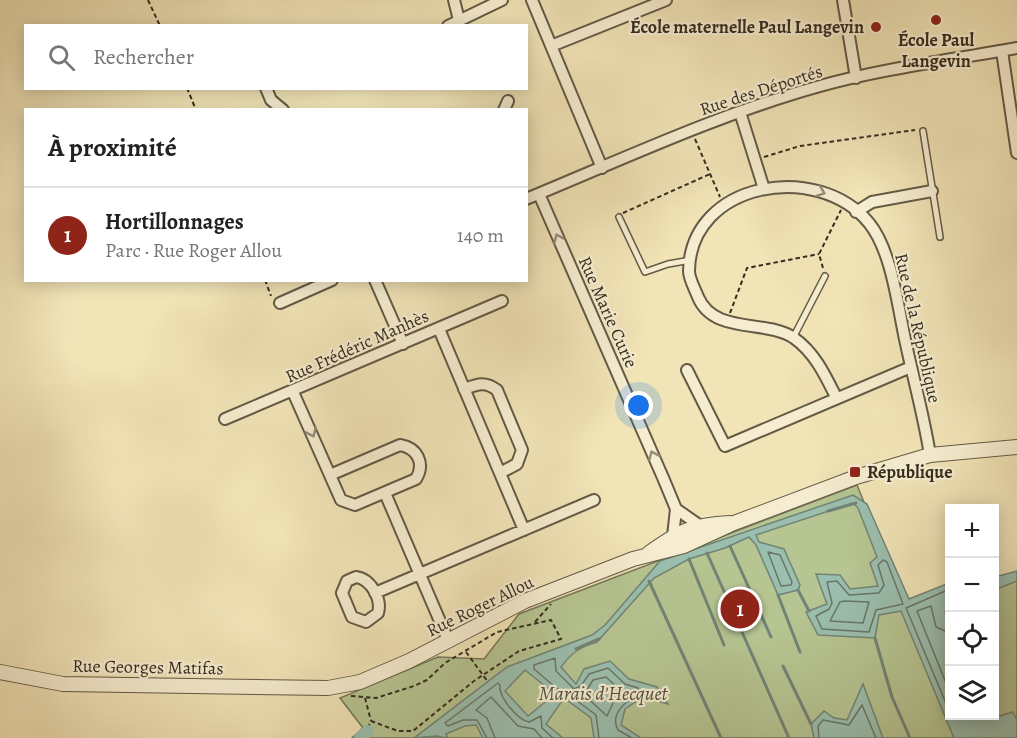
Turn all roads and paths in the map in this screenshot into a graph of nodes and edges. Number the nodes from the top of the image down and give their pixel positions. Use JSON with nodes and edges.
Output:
{"nodes":[{"id":1,"x":148,"y":0,"type":"edge"},
{"id":2,"x":454,"y":0,"type":"edge"},
{"id":3,"x":501,"y":0,"type":"edge"},
{"id":4,"x":532,"y":0,"type":"edge"},
{"id":5,"x":666,"y":0,"type":"edge"},
{"id":6,"x":843,"y":0,"type":"edge"},
{"id":7,"x":459,"y":20,"type":"junction"},
{"id":8,"x":159,"y":24,"type":"edge"},
{"id":9,"x":452,"y":24,"type":"edge"},
{"id":10,"x":551,"y":46,"type":"junction"},
{"id":11,"x":1017,"y":48,"type":"edge"},
{"id":12,"x":1002,"y":51,"type":"junction"},
{"id":13,"x":856,"y":78,"type":"junction"},
{"id":14,"x":188,"y":90,"type":"edge"},
{"id":15,"x":267,"y":90,"type":"edge"},
{"id":16,"x":195,"y":108,"type":"edge"},
{"id":17,"x":281,"y":108,"type":"edge"},
{"id":18,"x":740,"y":111,"type":"junction"},
{"id":19,"x":691,"y":131,"type":"junction"},
{"id":20,"x":924,"y":131,"type":"joint"},
{"id":21,"x":1017,"y":153,"type":"edge"},
{"id":22,"x":755,"y":159,"type":"junction"},
{"id":23,"x":602,"y":168,"type":"junction"},
{"id":24,"x":710,"y":174,"type":"junction"},
{"id":25,"x":764,"y":189,"type":"junction"},
{"id":26,"x":932,"y":191,"type":"junction"},
{"id":27,"x":531,"y":196,"type":"edge"},
{"id":28,"x":844,"y":202,"type":"junction"},
{"id":29,"x":723,"y":206,"type":"junction"},
{"id":30,"x":856,"y":212,"type":"junction"},
{"id":31,"x":619,"y":217,"type":"joint"},
{"id":32,"x":940,"y":237,"type":"dead end"},
{"id":33,"x":819,"y":254,"type":"junction"},
{"id":34,"x":691,"y":261,"type":"junction"},
{"id":35,"x":825,"y":276,"type":"joint"},
{"id":36,"x":266,"y":282,"type":"edge"},
{"id":37,"x":327,"y":282,"type":"edge"},
{"id":38,"x":376,"y":282,"type":"edge"},
{"id":39,"x":502,"y":301,"type":"dead end"},
{"id":40,"x":280,"y":303,"type":"joint"},
{"id":41,"x":727,"y":321,"type":"junction"},
{"id":42,"x":439,"y":328,"type":"junction"},
{"id":43,"x":793,"y":338,"type":"junction"},
{"id":44,"x":403,"y":344,"type":"junction"},
{"id":45,"x":911,"y":367,"type":"junction"},
{"id":46,"x":687,"y":370,"type":"dead end"},
{"id":47,"x":464,"y":389,"type":"junction"},
{"id":48,"x":293,"y":392,"type":"junction"},
{"id":49,"x":836,"y":397,"type":"junction"},
{"id":50,"x":225,"y":419,"type":"dead end"},
{"id":51,"x":1016,"y":446,"type":"edge"},
{"id":52,"x":930,"y":455,"type":"junction"},
{"id":53,"x":500,"y":473,"type":"junction"},
{"id":54,"x":330,"y":475,"type":"junction"},
{"id":55,"x":385,"y":493,"type":"junction"},
{"id":56,"x":594,"y":500,"type":"dead end"},
{"id":57,"x":676,"y":508,"type":"junction"},
{"id":58,"x":734,"y":523,"type":"junction"},
{"id":59,"x":699,"y":525,"type":"junction"},
{"id":60,"x":524,"y":530,"type":"junction"},
{"id":61,"x":673,"y":536,"type":"junction"},
{"id":62,"x":690,"y":543,"type":"junction"},
{"id":63,"x":647,"y":555,"type":"junction"},
{"id":64,"x":420,"y":574,"type":"junction"},
{"id":65,"x":560,"y":588,"type":"junction"},
{"id":66,"x":375,"y":594,"type":"dead end"},
{"id":67,"x":535,"y":622,"type":"junction"},
{"id":68,"x":448,"y":640,"type":"junction"},
{"id":69,"x":466,"y":652,"type":"junction"},
{"id":70,"x":0,"y":672,"type":"edge"},
{"id":71,"x":482,"y":675,"type":"junction"},
{"id":72,"x":488,"y":682,"type":"dead end"},
{"id":73,"x":297,"y":687,"type":"joint"},
{"id":74,"x":354,"y":697,"type":"dead end"},
{"id":75,"x":365,"y":698,"type":"junction"},
{"id":76,"x":371,"y":721,"type":"junction"},
{"id":77,"x":369,"y":725,"type":"dead end"}],
"edges":[{"from":1,"to":8,"type":"path"},
{"from":2,"to":7,"type":"street"},
{"from":3,"to":7,"type":"street"},
{"from":4,"to":10,"type":"street"},
{"from":5,"to":10,"type":"street"},
{"from":6,"to":13,"type":"street"},
{"from":7,"to":9,"type":"street"},
{"from":10,"to":23,"type":"street"},
{"from":11,"to":12,"type":"street","name":"Rue des Déportés"},
{"from":12,"to":13,"type":"street","name":"Rue des Déportés"},
{"from":12,"to":21,"type":"street"},
{"from":13,"to":18,"type":"street","name":"Rue des Déportés"},
{"from":14,"to":16,"type":"path"},
{"from":15,"to":17,"type":"street"},
{"from":18,"to":19,"type":"street","name":"Rue des Déportés"},
{"from":18,"to":22,"type":"street"},
{"from":19,"to":23,"type":"street","name":"Rue des Déportés"},
{"from":19,"to":24,"type":"path"},
{"from":20,"to":22,"type":"path"},
{"from":20,"to":26,"type":"lane"},
{"from":22,"to":25,"type":"street"},
{"from":23,"to":27,"type":"street","name":"Rue des Déportés"},
{"from":24,"to":29,"type":"path"},
{"from":24,"to":31,"type":"path"},
{"from":25,"to":28,"type":"street","name":"Rue de la République","one_way":true},
{"from":25,"to":29,"type":"street","name":"Rue de la République"},
{"from":26,"to":30,"type":"street"},
{"from":26,"to":32,"type":"lane"},
{"from":57,"to":27,"type":"street","name":"Rue Marie Curie","one_way":true},
{"from":28,"to":30,"type":"street","name":"Rue de la République"},
{"from":28,"to":33,"type":"path"},
{"from":29,"to":34,"type":"street","name":"Rue de la République"},
{"from":30,"to":45,"type":"street","name":"Rue de la République"},
{"from":31,"to":34,"type":"lane"},
{"from":33,"to":35,"type":"path"},
{"from":33,"to":41,"type":"path"},
{"from":34,"to":41,"type":"street","name":"Rue de la République"},
{"from":35,"to":43,"type":"lane"},
{"from":36,"to":40,"type":"path"},
{"from":37,"to":40,"type":"street"},
{"from":38,"to":44,"type":"street"},
{"from":39,"to":42,"type":"street","name":"Rue Frédéric Manhès"},
{"from":41,"to":43,"type":"street","name":"Rue de la République"},
{"from":42,"to":44,"type":"street","name":"Rue Frédéric Manhès"},
{"from":42,"to":47,"type":"street"},
{"from":43,"to":49,"type":"street","name":"Rue de la République"},
{"from":44,"to":48,"type":"street","name":"Rue Frédéric Manhès"},
{"from":45,"to":49,"type":"street"},
{"from":45,"to":52,"type":"street","name":"Rue de la République"},
{"from":46,"to":49,"type":"street"},
{"from":47,"to":53,"type":"street"},
{"from":47,"to":53,"type":"street"},
{"from":48,"to":50,"type":"street","name":"Rue Frédéric Manhès"},
{"from":48,"to":54,"type":"street","one_way":true},
{"from":51,"to":52,"type":"street","name":"Rue Roger Allou"},
{"from":52,"to":58,"type":"street","name":"Rue Roger Allou"},
{"from":53,"to":60,"type":"street"},
{"from":54,"to":55,"type":"street"},
{"from":54,"to":55,"type":"street"},
{"from":55,"to":64,"type":"street"},
{"from":56,"to":60,"type":"street"},
{"from":57,"to":59,"type":"street"},
{"from":57,"to":61,"type":"street"},
{"from":58,"to":59,"type":"street","name":"Rue Roger Allou"},
{"from":58,"to":62,"type":"street","name":"Rue Roger Allou"},
{"from":59,"to":61,"type":"street","name":"Rue Roger Allou"},
{"from":59,"to":62,"type":"street"},
{"from":60,"to":64,"type":"street"},
{"from":61,"to":62,"type":"street"},
{"from":61,"to":63,"type":"street","name":"Rue Roger Allou"},
{"from":62,"to":63,"type":"street","name":"Rue Roger Allou"},
{"from":63,"to":65,"type":"street","name":"Rue Roger Allou"},
{"from":64,"to":66,"type":"street"},
{"from":64,"to":68,"type":"street"},
{"from":65,"to":67,"type":"path"},
{"from":65,"to":68,"type":"street","name":"Rue Roger Allou"},
{"from":67,"to":69,"type":"path"},
{"from":67,"to":71,"type":"path"},
{"from":68,"to":73,"type":"street","name":"Rue Roger Allou"},
{"from":69,"to":71,"type":"path"},
{"from":69,"to":75,"type":"path"},
{"from":70,"to":73,"type":"street","name":"Rue Georges Matifas"},
{"from":71,"to":72,"type":"path"},
{"from":71,"to":76,"type":"path"},
{"from":74,"to":75,"type":"path"},
{"from":75,"to":76,"type":"path"},
{"from":76,"to":77,"type":"path"}]}
